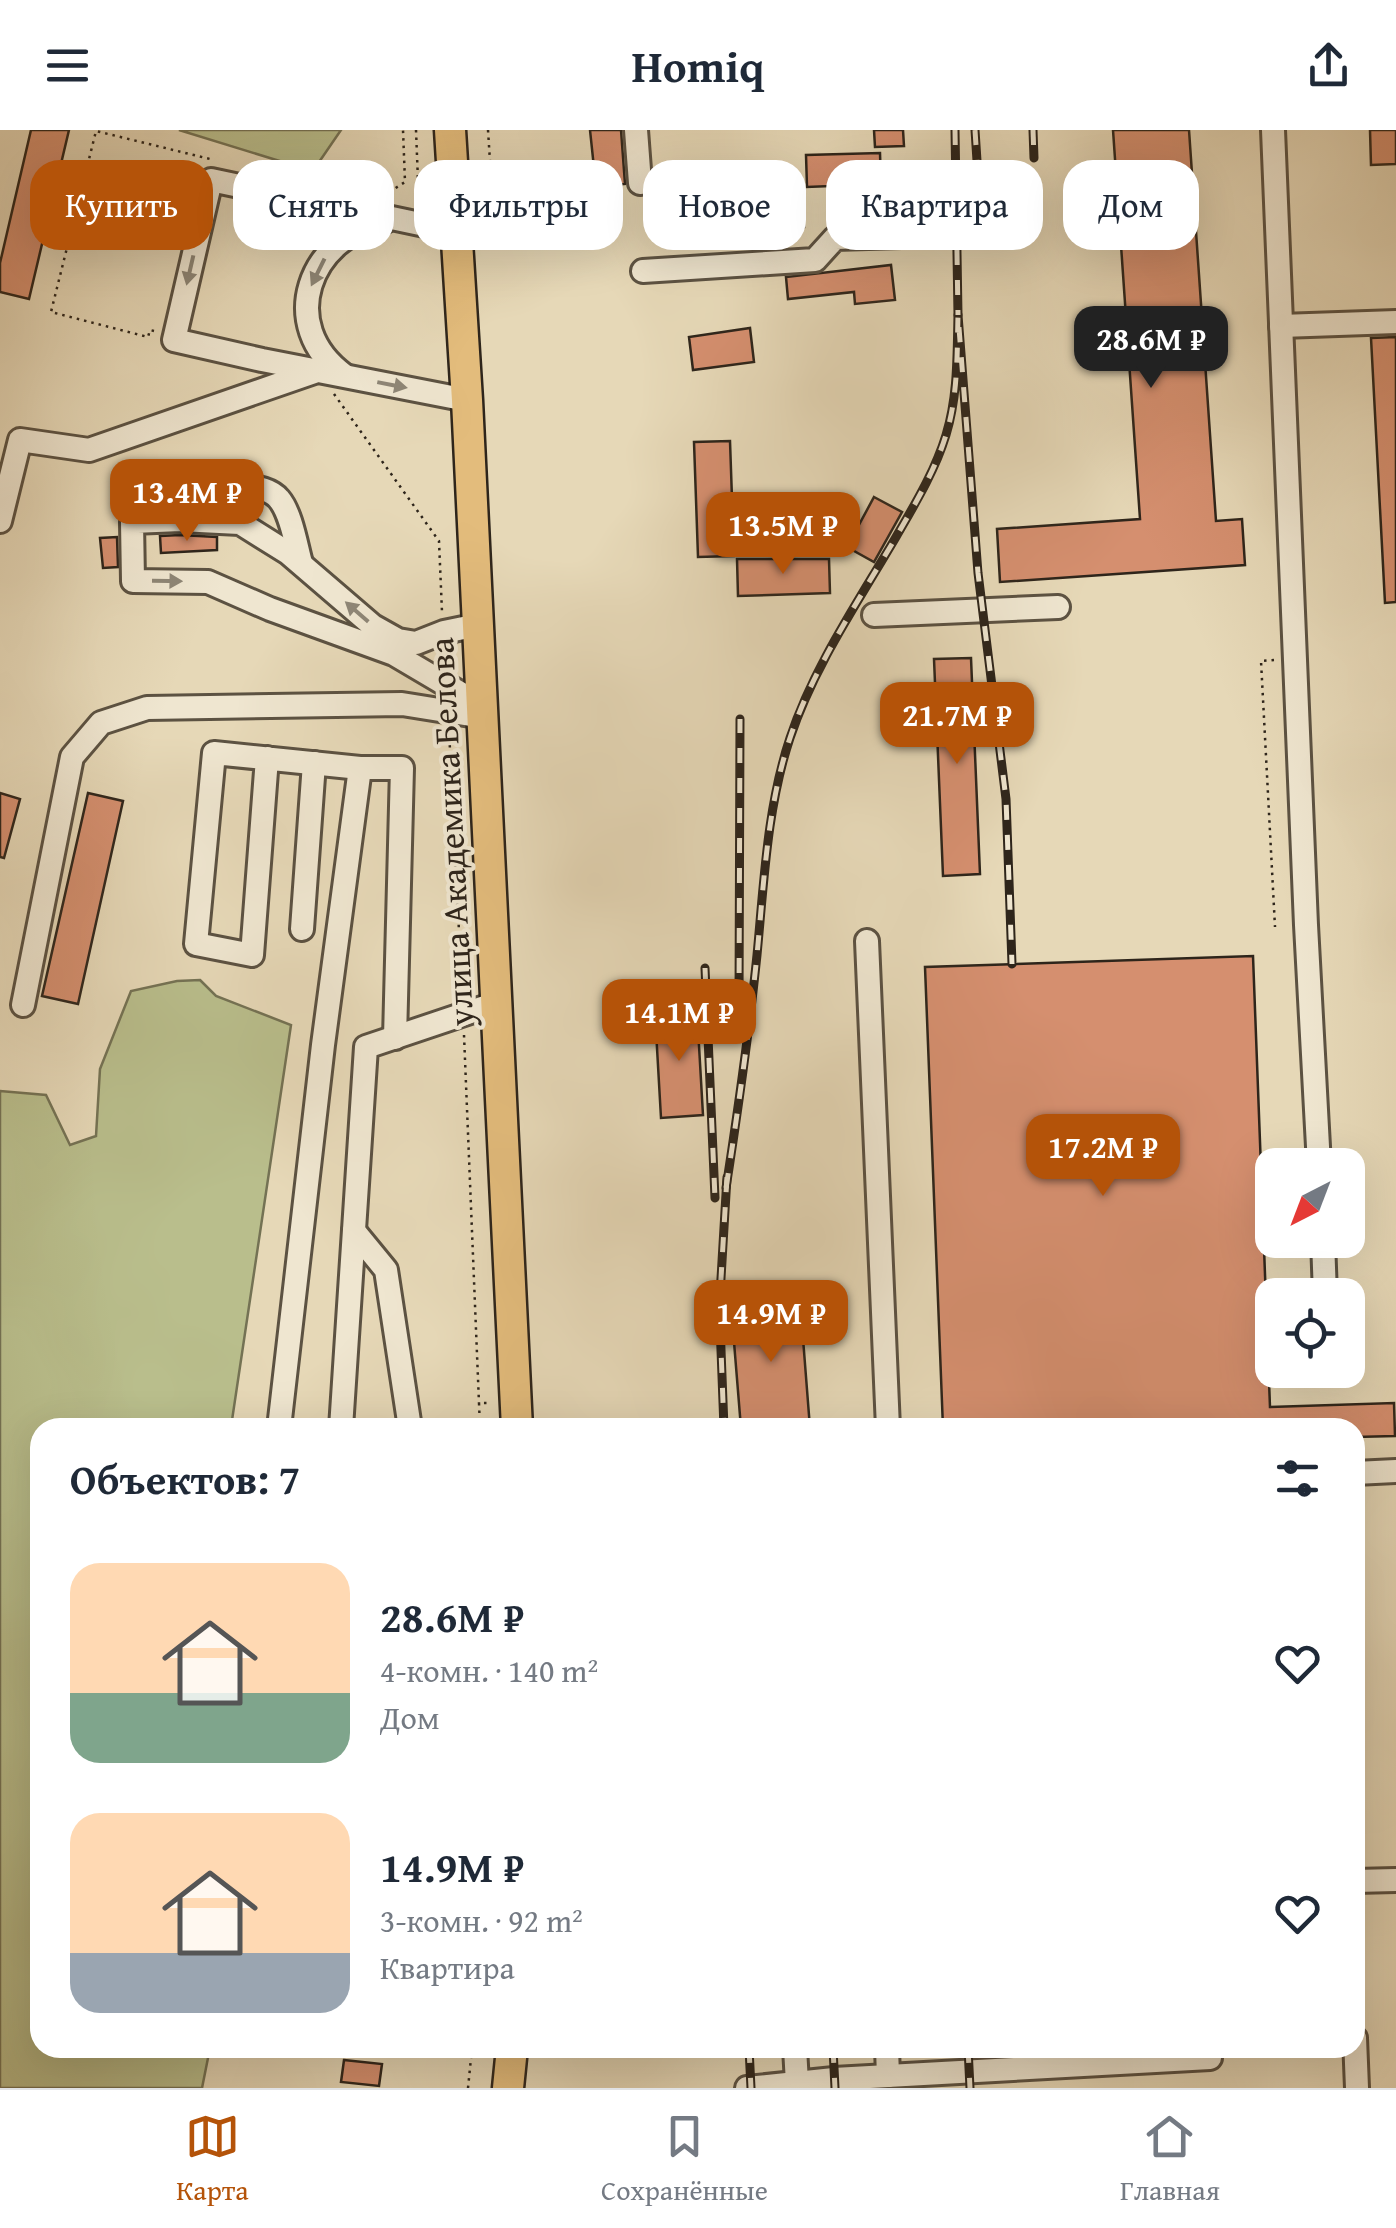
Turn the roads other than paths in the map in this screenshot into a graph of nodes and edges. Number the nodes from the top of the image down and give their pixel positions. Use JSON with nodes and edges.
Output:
{"nodes":[{"id":1,"x":450,"y":130,"type":"edge"},
{"id":2,"x":636,"y":130,"type":"edge"},
{"id":3,"x":1273,"y":130,"type":"edge"},
{"id":4,"x":480,"y":132,"type":"edge"},
{"id":5,"x":429,"y":134,"type":"edge"},
{"id":6,"x":444,"y":160,"type":"edge"},
{"id":7,"x":451,"y":160,"type":"edge"},
{"id":8,"x":462,"y":160,"type":"edge"},
{"id":9,"x":640,"y":182,"type":"dead end"},
{"id":10,"x":233,"y":185,"type":"edge"},
{"id":11,"x":394,"y":219,"type":"edge"},
{"id":12,"x":414,"y":223,"type":"edge"},
{"id":13,"x":826,"y":248,"type":"edge"},
{"id":14,"x":331,"y":250,"type":"edge"},
{"id":15,"x":459,"y":250,"type":"edge"},
{"id":16,"x":644,"y":271,"type":"dead end"},
{"id":17,"x":1396,"y":322,"type":"edge"},
{"id":18,"x":1281,"y":326,"type":"junction"},
{"id":19,"x":318,"y":371,"type":"junction"},
{"id":20,"x":346,"y":376,"type":"junction"},
{"id":21,"x":467,"y":400,"type":"junction"},
{"id":22,"x":207,"y":521,"type":"junction"},
{"id":23,"x":0,"y":522,"type":"edge"},
{"id":24,"x":301,"y":563,"type":"junction"},
{"id":25,"x":1058,"y":607,"type":"dead end"},
{"id":26,"x":874,"y":615,"type":"dead end"},
{"id":27,"x":478,"y":625,"type":"junction"},
{"id":28,"x":483,"y":711,"type":"junction"},
{"id":29,"x":268,"y":758,"type":"junction"},
{"id":30,"x":314,"y":763,"type":"junction"},
{"id":31,"x":360,"y":768,"type":"junction"},
{"id":32,"x":302,"y":929,"type":"dead end"},
{"id":33,"x":868,"y":941,"type":"dead end"},
{"id":34,"x":497,"y":1003,"type":"junction"},
{"id":35,"x":23,"y":1005,"type":"dead end"},
{"id":36,"x":395,"y":1038,"type":"junction"},
{"id":37,"x":1318,"y":1148,"type":"edge"},
{"id":38,"x":354,"y":1231,"type":"junction"},
{"id":39,"x":517,"y":1415,"type":"edge"},
{"id":40,"x":279,"y":1418,"type":"edge"},
{"id":41,"x":342,"y":1418,"type":"edge"},
{"id":42,"x":408,"y":1418,"type":"edge"},
{"id":43,"x":888,"y":1418,"type":"edge"},
{"id":44,"x":1396,"y":1471,"type":"edge"},
{"id":45,"x":1365,"y":1472,"type":"edge"},
{"id":46,"x":1396,"y":1880,"type":"edge"},
{"id":47,"x":1365,"y":1881,"type":"edge"},
{"id":48,"x":511,"y":2058,"type":"edge"},
{"id":49,"x":796,"y":2058,"type":"edge"},
{"id":50,"x":887,"y":2058,"type":"edge"},
{"id":51,"x":1107,"y":2058,"type":"edge"},
{"id":52,"x":1356,"y":2058,"type":"edge"},
{"id":53,"x":888,"y":2076,"type":"junction"},
{"id":54,"x":1059,"y":2077,"type":"edge"},
{"id":55,"x":797,"y":2082,"type":"junction"},
{"id":56,"x":508,"y":2088,"type":"edge"},
{"id":57,"x":747,"y":2088,"type":"edge"},
{"id":58,"x":1357,"y":2088,"type":"edge"}],
"edges":[{"from":1,"to":7,"type":"main road"},
{"from":2,"to":9,"type":"lane"},
{"from":3,"to":18,"type":"lane"},
{"from":4,"to":8,"type":"main road"},
{"from":5,"to":6,"type":"main road"},
{"from":10,"to":19,"type":"lane","one_way":true},
{"from":11,"to":12,"type":"lane"},
{"from":13,"to":16,"type":"lane"},
{"from":14,"to":20,"type":"lane","one_way":true},
{"from":15,"to":21,"type":"main road","name":"улица Академика Белова"},
{"from":17,"to":18,"type":"lane"},
{"from":18,"to":37,"type":"lane"},
{"from":19,"to":20,"type":"lane"},
{"from":19,"to":23,"type":"lane"},
{"from":20,"to":21,"type":"lane","one_way":true},
{"from":21,"to":27,"type":"main road","name":"улица Академика Белова"},
{"from":22,"to":24,"type":"lane"},
{"from":22,"to":24,"type":"lane"},
{"from":22,"to":28,"type":"lane","one_way":true},
{"from":27,"to":24,"type":"lane","one_way":true},
{"from":25,"to":26,"type":"lane"},
{"from":27,"to":28,"type":"main road","name":"улица Академика Белова"},
{"from":28,"to":34,"type":"main road","name":"улица Академика Белова"},
{"from":28,"to":35,"type":"lane"},
{"from":29,"to":29,"type":"lane"},
{"from":29,"to":30,"type":"lane"},
{"from":30,"to":31,"type":"lane"},
{"from":30,"to":32,"type":"lane"},
{"from":31,"to":36,"type":"lane"},
{"from":31,"to":40,"type":"lane"},
{"from":33,"to":43,"type":"lane"},
{"from":34,"to":36,"type":"lane"},
{"from":34,"to":39,"type":"main road","name":"улица Академика Белова"},
{"from":36,"to":38,"type":"lane"},
{"from":38,"to":41,"type":"lane"},
{"from":38,"to":42,"type":"lane"},
{"from":44,"to":45,"type":"lane"},
{"from":46,"to":47,"type":"lane"},
{"from":48,"to":56,"type":"main road"},
{"from":49,"to":55,"type":"lane"},
{"from":50,"to":53,"type":"lane"},
{"from":51,"to":54,"type":"lane"},
{"from":52,"to":58,"type":"lane"},
{"from":53,"to":54,"type":"lane"},
{"from":53,"to":55,"type":"lane"},
{"from":55,"to":57,"type":"lane"}]}
